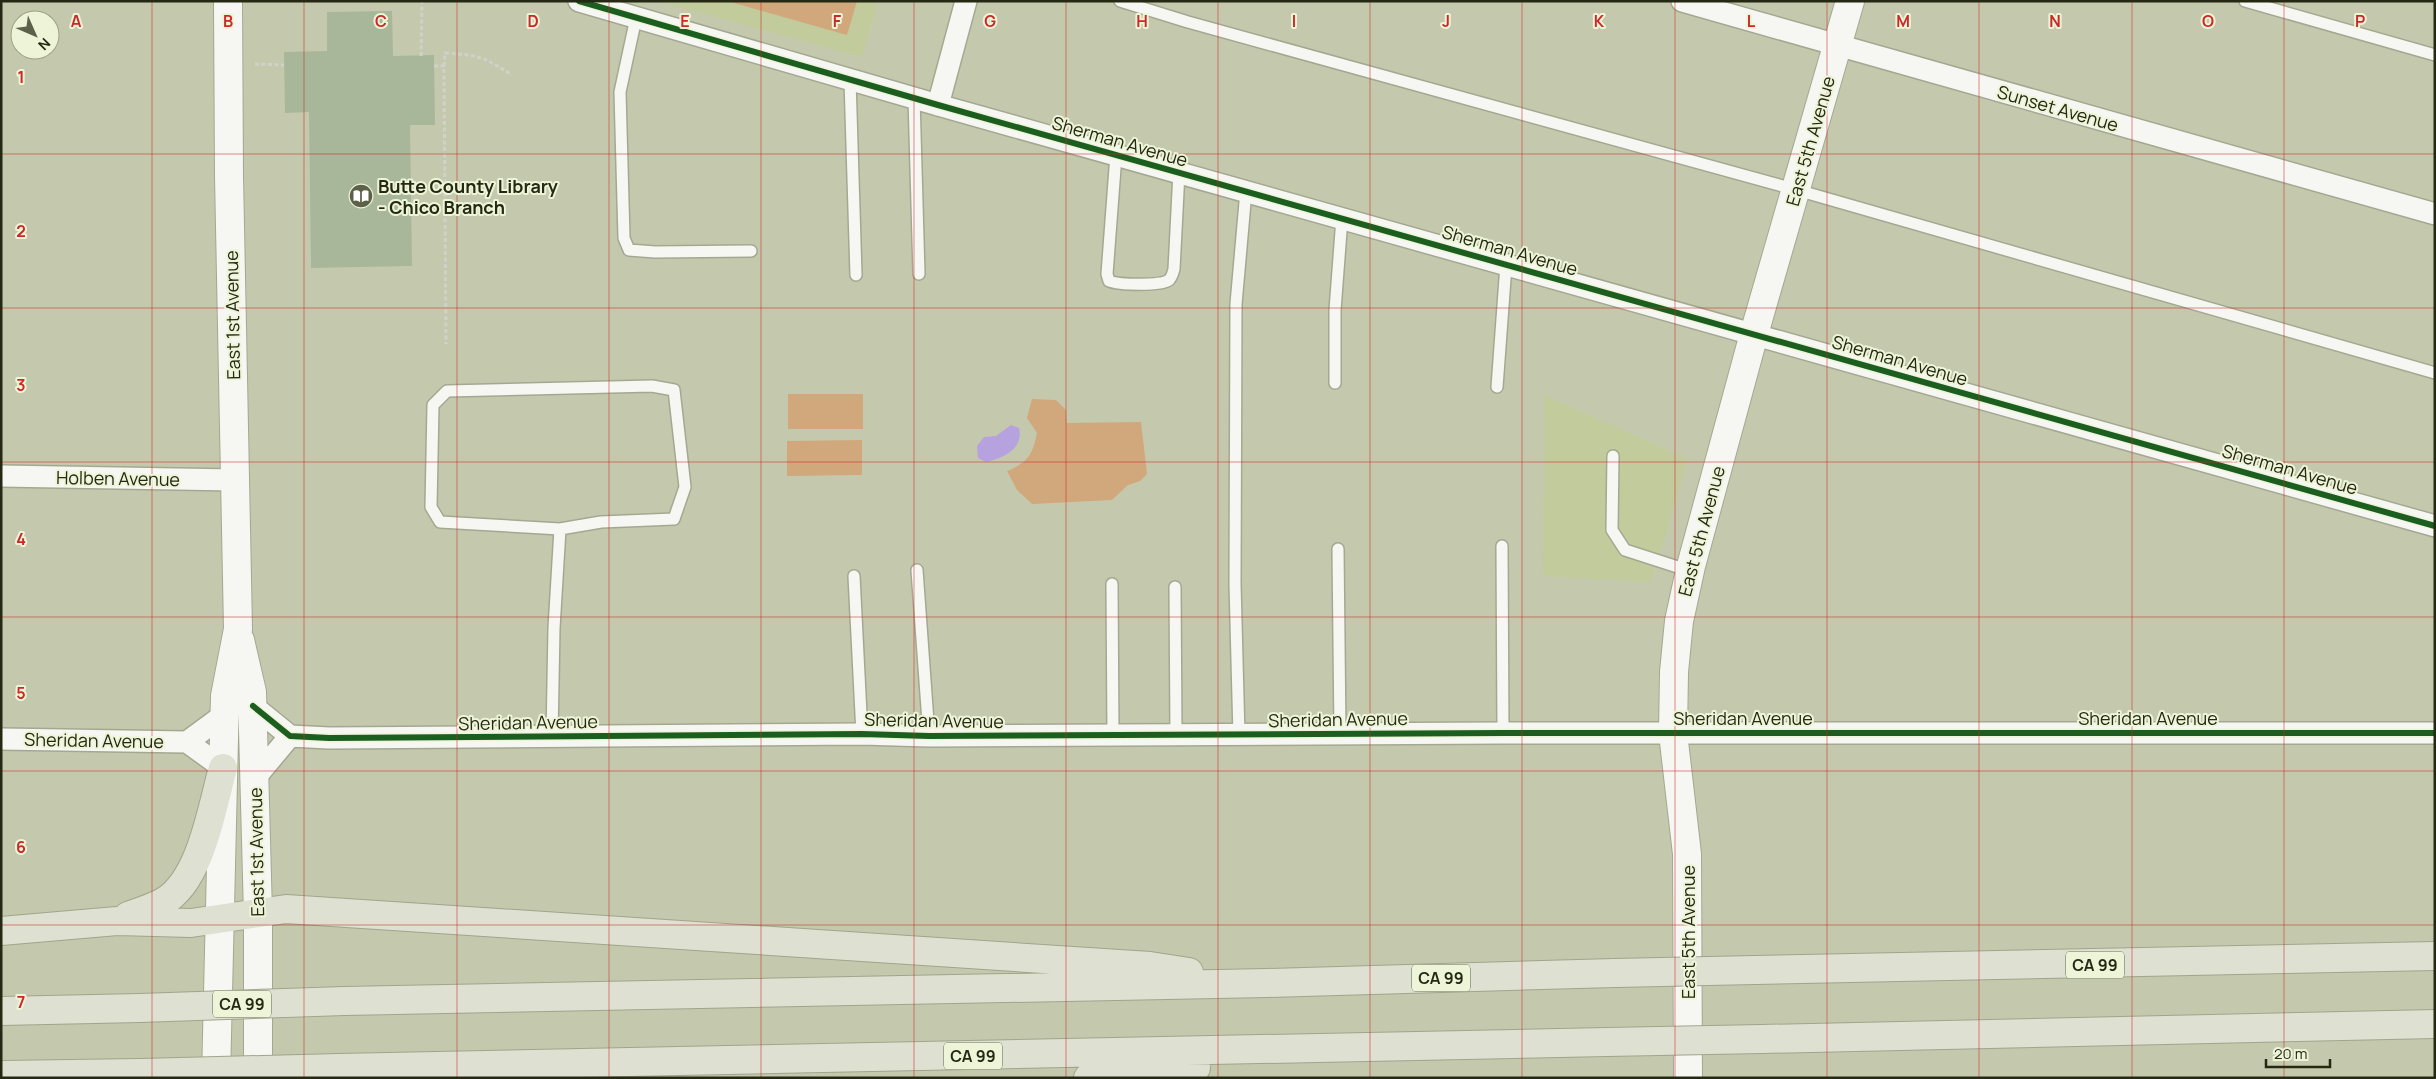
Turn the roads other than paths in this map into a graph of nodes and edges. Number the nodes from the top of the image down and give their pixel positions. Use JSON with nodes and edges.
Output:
{"nodes":[{"id":1,"x":228,"y":1,"type":"edge"},
{"id":2,"x":579,"y":1,"type":"edge"},
{"id":3,"x":966,"y":1,"type":"edge"},
{"id":4,"x":1120,"y":1,"type":"edge"},
{"id":5,"x":1682,"y":1,"type":"edge"},
{"id":6,"x":1850,"y":1,"type":"edge"},
{"id":7,"x":2245,"y":1,"type":"edge"},
{"id":8,"x":636,"y":18,"type":"junction"},
{"id":9,"x":1838,"y":46,"type":"junction"},
{"id":10,"x":2435,"y":55,"type":"edge"},
{"id":11,"x":850,"y":80,"type":"junction"},
{"id":12,"x":914,"y":98,"type":"junction"},
{"id":13,"x":938,"y":105,"type":"junction"},
{"id":14,"x":1116,"y":155,"type":"junction"},
{"id":15,"x":1178,"y":172,"type":"junction"},
{"id":16,"x":1797,"y":190,"type":"junction"},
{"id":17,"x":1246,"y":191,"type":"junction"},
{"id":18,"x":2435,"y":214,"type":"edge"},
{"id":19,"x":1342,"y":218,"type":"junction"},
{"id":20,"x":751,"y":251,"type":"dead end"},
{"id":21,"x":1506,"y":264,"type":"junction"},
{"id":22,"x":919,"y":274,"type":"dead end"},
{"id":23,"x":856,"y":275,"type":"dead end"},
{"id":24,"x":1754,"y":334,"type":"junction"},
{"id":25,"x":2435,"y":373,"type":"edge"},
{"id":26,"x":1335,"y":383,"type":"dead end"},
{"id":27,"x":1497,"y":388,"type":"dead end"},
{"id":28,"x":1613,"y":456,"type":"dead end"},
{"id":29,"x":1,"y":476,"type":"edge"},
{"id":30,"x":234,"y":480,"type":"junction"},
{"id":31,"x":2435,"y":526,"type":"edge"},
{"id":32,"x":560,"y":528,"type":"junction"},
{"id":33,"x":1502,"y":546,"type":"dead end"},
{"id":34,"x":1338,"y":549,"type":"dead end"},
{"id":35,"x":917,"y":570,"type":"dead end"},
{"id":36,"x":1690,"y":571,"type":"junction"},
{"id":37,"x":854,"y":576,"type":"dead end"},
{"id":38,"x":1112,"y":584,"type":"dead end"},
{"id":39,"x":1175,"y":587,"type":"dead end"},
{"id":40,"x":238,"y":629,"type":"junction"},
{"id":41,"x":253,"y":706,"type":"junction"},
{"id":42,"x":225,"y":714,"type":"junction"},
{"id":43,"x":1503,"y":733,"type":"junction"},
{"id":44,"x":1673,"y":733,"type":"junction"},
{"id":45,"x":2435,"y":733,"type":"edge"},
{"id":46,"x":862,"y":734,"type":"junction"},
{"id":47,"x":1340,"y":734,"type":"junction"},
{"id":48,"x":1176,"y":735,"type":"junction"},
{"id":49,"x":290,"y":736,"type":"junction"},
{"id":50,"x":552,"y":736,"type":"junction"},
{"id":51,"x":929,"y":736,"type":"junction"},
{"id":52,"x":1113,"y":736,"type":"junction"},
{"id":53,"x":1239,"y":736,"type":"junction"},
{"id":54,"x":1,"y":738,"type":"edge"},
{"id":55,"x":186,"y":742,"type":"junction"},
{"id":56,"x":222,"y":768,"type":"junction"},
{"id":57,"x":254,"y":778,"type":"junction"},
{"id":58,"x":258,"y":914,"type":"junction"},
{"id":59,"x":218,"y":918,"type":"junction"},
{"id":60,"x":117,"y":921,"type":"junction"},
{"id":61,"x":1,"y":931,"type":"edge"},
{"id":62,"x":2435,"y":956,"type":"edge"},
{"id":63,"x":1267,"y":983,"type":"junction"},
{"id":64,"x":1,"y":1011,"type":"edge"},
{"id":65,"x":2435,"y":1024,"type":"edge"},
{"id":66,"x":1253,"y":1050,"type":"junction"},
{"id":67,"x":1,"y":1075,"type":"edge"},
{"id":68,"x":216,"y":1078,"type":"edge"},
{"id":69,"x":258,"y":1078,"type":"edge"},
{"id":70,"x":1088,"y":1078,"type":"edge"},
{"id":71,"x":1688,"y":1078,"type":"edge"}],
"edges":[{"from":1,"to":30,"type":"street","name":"East 1st Avenue"},
{"from":2,"to":8,"type":"street","name":"Sherman Avenue"},
{"from":3,"to":13,"type":"street"},
{"from":4,"to":16,"type":"lane"},
{"from":5,"to":9,"type":"street","name":"Sunset Avenue"},
{"from":6,"to":9,"type":"street","name":"East 5th Avenue"},
{"from":7,"to":10,"type":"lane"},
{"from":8,"to":11,"type":"street","name":"Sherman Avenue"},
{"from":8,"to":20,"type":"lane"},
{"from":9,"to":16,"type":"street","name":"East 5th Avenue"},
{"from":9,"to":18,"type":"street","name":"Sunset Avenue"},
{"from":11,"to":12,"type":"street","name":"Sherman Avenue"},
{"from":11,"to":23,"type":"lane"},
{"from":12,"to":13,"type":"street","name":"Sherman Avenue"},
{"from":12,"to":22,"type":"lane"},
{"from":13,"to":14,"type":"street","name":"Sherman Avenue"},
{"from":14,"to":15,"type":"street","name":"Sherman Avenue"},
{"from":14,"to":15,"type":"lane"},
{"from":15,"to":17,"type":"street","name":"Sherman Avenue"},
{"from":16,"to":24,"type":"street","name":"East 5th Avenue"},
{"from":16,"to":25,"type":"lane"},
{"from":17,"to":19,"type":"street","name":"Sherman Avenue"},
{"from":17,"to":53,"type":"lane"},
{"from":19,"to":21,"type":"street","name":"Sherman Avenue"},
{"from":19,"to":26,"type":"lane"},
{"from":21,"to":24,"type":"street","name":"Sherman Avenue"},
{"from":21,"to":27,"type":"lane"},
{"from":24,"to":31,"type":"street","name":"Sherman Avenue"},
{"from":24,"to":36,"type":"street","name":"East 5th Avenue"},
{"from":28,"to":36,"type":"lane"},
{"from":29,"to":30,"type":"street","name":"Holben Avenue"},
{"from":30,"to":40,"type":"street","name":"East 1st Avenue"},
{"from":32,"to":32,"type":"lane"},
{"from":32,"to":50,"type":"lane"},
{"from":33,"to":43,"type":"lane"},
{"from":34,"to":47,"type":"lane"},
{"from":35,"to":51,"type":"lane"},
{"from":36,"to":44,"type":"street","name":"East 5th Avenue"},
{"from":37,"to":46,"type":"lane"},
{"from":38,"to":52,"type":"lane"},
{"from":39,"to":48,"type":"lane"},
{"from":40,"to":41,"type":"street","name":"East 1st Avenue"},
{"from":40,"to":42,"type":"street","name":"East 1st Avenue"},
{"from":41,"to":49,"type":"street"},
{"from":41,"to":57,"type":"street","name":"East 1st Avenue"},
{"from":42,"to":55,"type":"street","name":"Sheridan Avenue"},
{"from":42,"to":56,"type":"street","name":"East 1st Avenue"},
{"from":43,"to":44,"type":"street","name":"Sheridan Avenue"},
{"from":43,"to":47,"type":"street","name":"Sheridan Avenue"},
{"from":44,"to":45,"type":"street","name":"Sheridan Avenue"},
{"from":44,"to":71,"type":"street","name":"East 5th Avenue"},
{"from":46,"to":50,"type":"street","name":"Sheridan Avenue"},
{"from":46,"to":51,"type":"street","name":"Sheridan Avenue"},
{"from":47,"to":53,"type":"street","name":"Sheridan Avenue"},
{"from":48,"to":52,"type":"street","name":"Sheridan Avenue"},
{"from":48,"to":53,"type":"street","name":"Sheridan Avenue"},
{"from":49,"to":50,"type":"street","name":"Sheridan Avenue"},
{"from":49,"to":57,"type":"street"},
{"from":51,"to":52,"type":"street","name":"Sheridan Avenue"},
{"from":54,"to":55,"type":"street","name":"Sheridan Avenue"},
{"from":55,"to":56,"type":"street","name":"Sheridan Avenue"},
{"from":56,"to":59,"type":"street","name":"East 1st Avenue"},
{"from":56,"to":60,"type":"highway"},
{"from":57,"to":58,"type":"street","name":"East 1st Avenue"},
{"from":58,"to":59,"type":"highway"},
{"from":58,"to":63,"type":"highway"},
{"from":58,"to":69,"type":"street","name":"East 1st Avenue"},
{"from":59,"to":60,"type":"highway"},
{"from":59,"to":68,"type":"street","name":"East 1st Avenue"},
{"from":60,"to":61,"type":"highway"},
{"from":62,"to":63,"type":"highway","number":"CA 99","bridge":true},
{"from":63,"to":64,"type":"highway","number":"CA 99","bridge":true},
{"from":65,"to":66,"type":"highway","number":"CA 99","bridge":true},
{"from":66,"to":67,"type":"highway","number":"CA 99","bridge":true},
{"from":66,"to":70,"type":"highway"}]}
